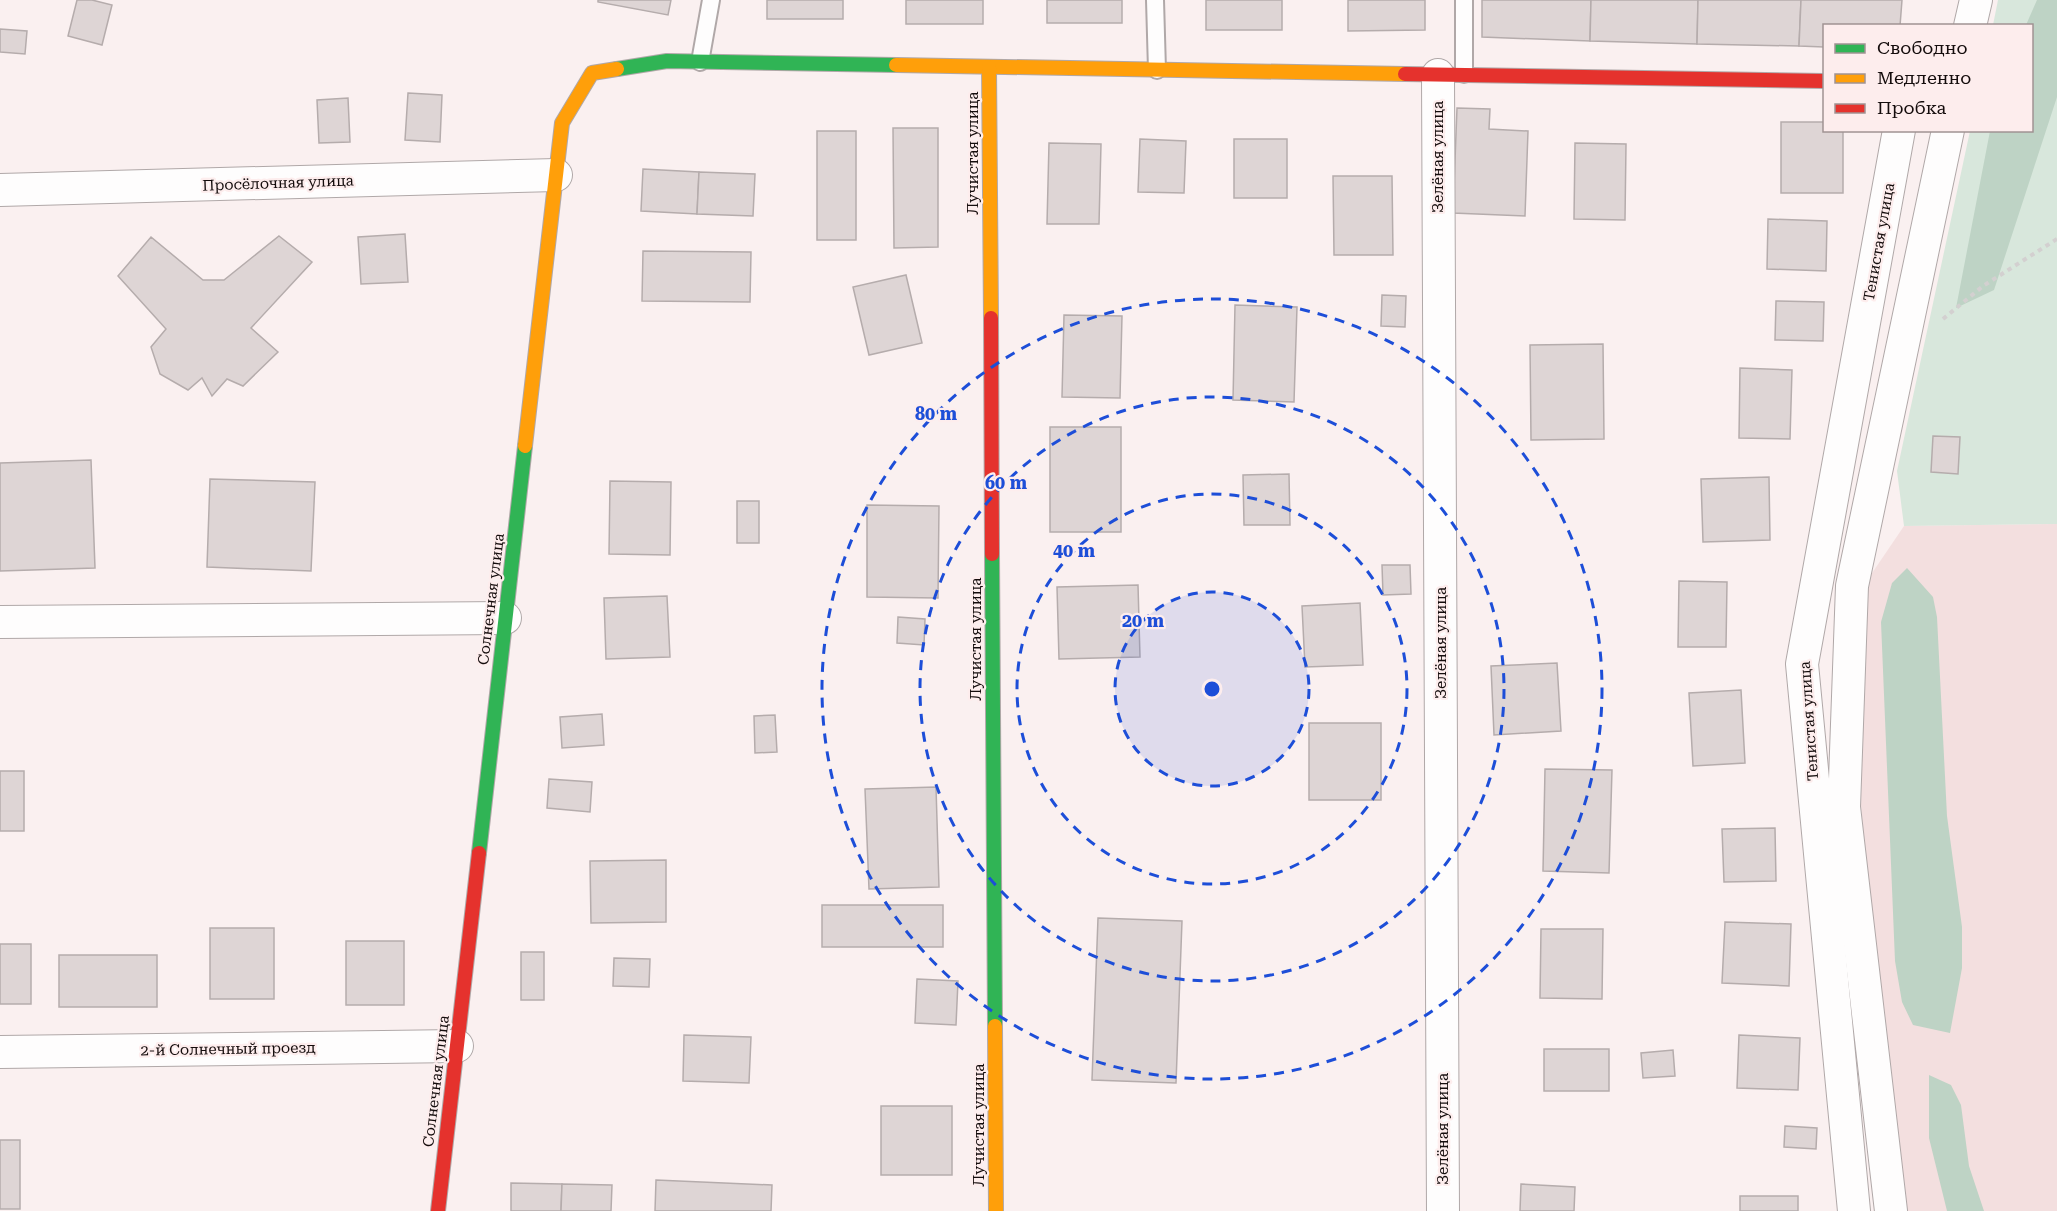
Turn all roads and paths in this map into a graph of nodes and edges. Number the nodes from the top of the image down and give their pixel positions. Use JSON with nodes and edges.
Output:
{"nodes":[{"id":1,"x":711,"y":0,"type":"edge"},
{"id":2,"x":1155,"y":0,"type":"edge"},
{"id":3,"x":1464,"y":0,"type":"edge"},
{"id":4,"x":1976,"y":0,"type":"edge"},
{"id":5,"x":1970,"y":24,"type":"edge"},
{"id":6,"x":700,"y":62,"type":"junction"},
{"id":7,"x":989,"y":67,"type":"junction"},
{"id":8,"x":1157,"y":70,"type":"junction"},
{"id":9,"x":1451,"y":74,"type":"junction"},
{"id":10,"x":1823,"y":81,"type":"edge"},
{"id":11,"x":1899,"y":132,"type":"edge"},
{"id":12,"x":1948,"y":132,"type":"edge"},
{"id":13,"x":556,"y":175,"type":"junction"},
{"id":14,"x":0,"y":190,"type":"edge"},
{"id":15,"x":2057,"y":239,"type":"edge"},
{"id":16,"x":1903,"y":347,"type":"junction"},
{"id":17,"x":505,"y":618,"type":"junction"},
{"id":18,"x":0,"y":622,"type":"edge"},
{"id":19,"x":456,"y":1046,"type":"junction"},
{"id":20,"x":0,"y":1052,"type":"edge"},
{"id":21,"x":438,"y":1211,"type":"edge"},
{"id":22,"x":996,"y":1211,"type":"edge"},
{"id":23,"x":1443,"y":1211,"type":"edge"},
{"id":24,"x":1854,"y":1211,"type":"edge"},
{"id":25,"x":1891,"y":1211,"type":"edge"}],
"edges":[{"from":1,"to":6,"type":"lane"},
{"from":2,"to":8,"type":"lane"},
{"from":3,"to":9,"type":"lane"},
{"from":4,"to":5,"type":"street"},
{"from":6,"to":7,"type":"street","name":"Солнечная улица"},
{"from":6,"to":13,"type":"street","name":"Солнечная улица"},
{"from":7,"to":8,"type":"street","name":"Солнечная улица"},
{"from":7,"to":22,"type":"street","name":"Лучистая улица"},
{"from":8,"to":9,"type":"street","name":"Солнечная улица"},
{"from":9,"to":10,"type":"street","name":"Солнечная улица"},
{"from":9,"to":23,"type":"street","name":"Зелёная улица"},
{"from":11,"to":24,"type":"street","name":"Тенистая улица"},
{"from":12,"to":16,"type":"street"},
{"from":13,"to":14,"type":"street","name":"Просёлочная улица"},
{"from":13,"to":17,"type":"street","name":"Солнечная улица"},
{"from":15,"to":16,"type":"path"},
{"from":16,"to":25,"type":"street"},
{"from":17,"to":18,"type":"street"},
{"from":17,"to":19,"type":"street","name":"Солнечная улица"},
{"from":19,"to":20,"type":"street","name":"2-й Солнечный проезд"},
{"from":19,"to":21,"type":"street","name":"Солнечная улица"}]}
